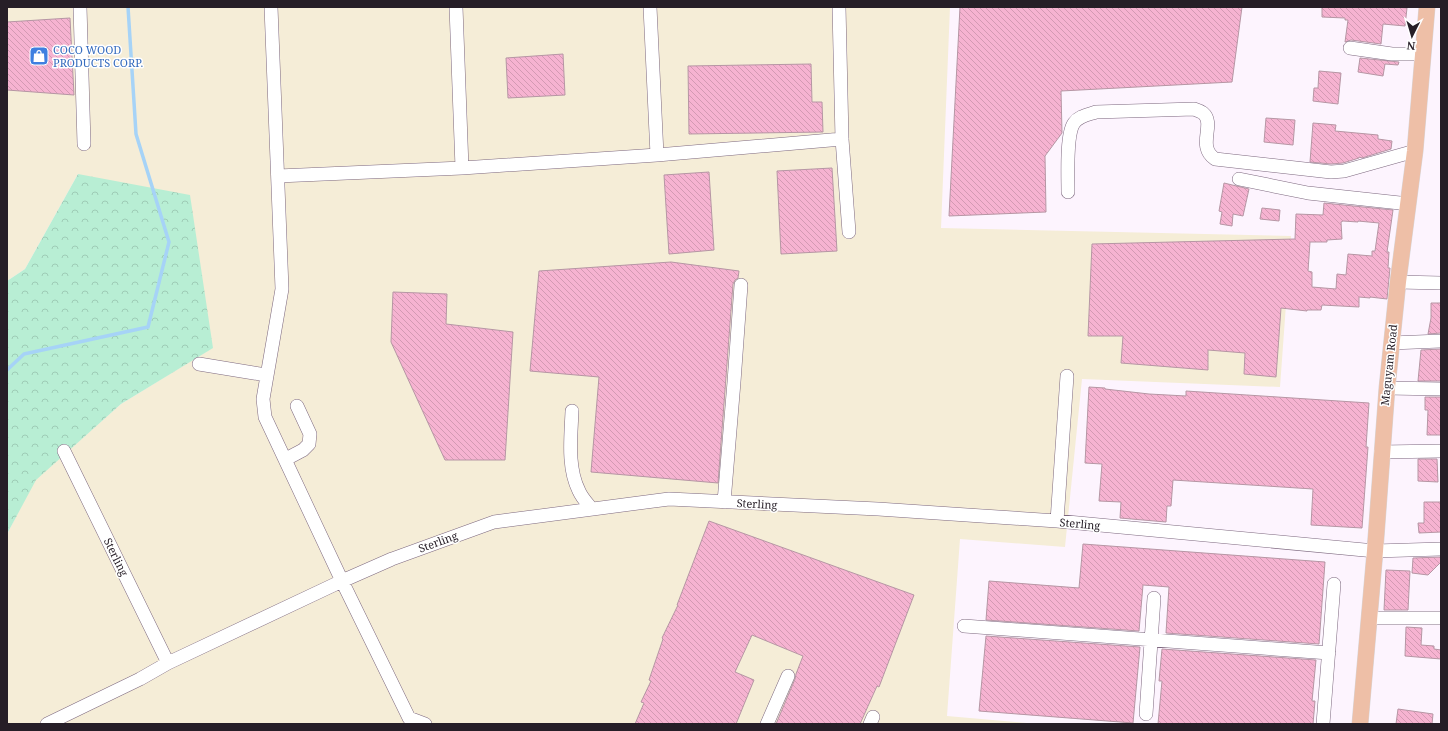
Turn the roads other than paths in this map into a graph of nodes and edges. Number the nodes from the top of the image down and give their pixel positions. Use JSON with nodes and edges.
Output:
{"nodes":[{"id":1,"x":80,"y":7,"type":"edge"},
{"id":2,"x":271,"y":7,"type":"edge"},
{"id":3,"x":456,"y":7,"type":"edge"},
{"id":4,"x":650,"y":7,"type":"edge"},
{"id":5,"x":839,"y":7,"type":"edge"},
{"id":6,"x":1427,"y":7,"type":"edge"},
{"id":7,"x":1350,"y":48,"type":"dead end"},
{"id":8,"x":1423,"y":54,"type":"junction"},
{"id":9,"x":842,"y":139,"type":"junction"},
{"id":10,"x":84,"y":144,"type":"dead end"},
{"id":11,"x":1415,"y":151,"type":"junction"},
{"id":12,"x":657,"y":155,"type":"junction"},
{"id":13,"x":462,"y":168,"type":"junction"},
{"id":14,"x":278,"y":176,"type":"junction"},
{"id":15,"x":1239,"y":179,"type":"dead end"},
{"id":16,"x":1068,"y":192,"type":"dead end"},
{"id":17,"x":1409,"y":204,"type":"junction"},
{"id":18,"x":849,"y":232,"type":"dead end"},
{"id":19,"x":1398,"y":282,"type":"junction"},
{"id":20,"x":1441,"y":283,"type":"edge"},
{"id":21,"x":741,"y":285,"type":"dead end"},
{"id":22,"x":1441,"y":341,"type":"edge"},
{"id":23,"x":1391,"y":343,"type":"junction"},
{"id":24,"x":199,"y":364,"type":"dead end"},
{"id":25,"x":266,"y":375,"type":"junction"},
{"id":26,"x":1067,"y":376,"type":"dead end"},
{"id":27,"x":1387,"y":388,"type":"junction"},
{"id":28,"x":1441,"y":389,"type":"edge"},
{"id":29,"x":297,"y":406,"type":"dead end"},
{"id":30,"x":572,"y":411,"type":"dead end"},
{"id":31,"x":64,"y":451,"type":"dead end"},
{"id":32,"x":1441,"y":451,"type":"edge"},
{"id":33,"x":1382,"y":452,"type":"junction"},
{"id":34,"x":286,"y":459,"type":"junction"},
{"id":35,"x":724,"y":502,"type":"junction"},
{"id":36,"x":592,"y":509,"type":"junction"},
{"id":37,"x":1057,"y":521,"type":"junction"},
{"id":38,"x":1441,"y":549,"type":"edge"},
{"id":39,"x":1375,"y":551,"type":"junction"},
{"id":40,"x":342,"y":581,"type":"junction"},
{"id":41,"x":1334,"y":584,"type":"dead end"},
{"id":42,"x":1154,"y":598,"type":"dead end"},
{"id":43,"x":1369,"y":618,"type":"junction"},
{"id":44,"x":1441,"y":618,"type":"edge"},
{"id":45,"x":964,"y":626,"type":"dead end"},
{"id":46,"x":1151,"y":639,"type":"junction"},
{"id":47,"x":1329,"y":653,"type":"junction"},
{"id":48,"x":168,"y":663,"type":"junction"},
{"id":49,"x":788,"y":676,"type":"dead end"},
{"id":50,"x":1146,"y":714,"type":"dead end"},
{"id":51,"x":408,"y":721,"type":"edge"},
{"id":52,"x":50,"y":723,"type":"edge"},
{"id":53,"x":425,"y":724,"type":"edge"},
{"id":54,"x":767,"y":724,"type":"edge"},
{"id":55,"x":1323,"y":724,"type":"edge"},
{"id":56,"x":1360,"y":724,"type":"edge"}],
"edges":[{"from":1,"to":10,"type":"street"},
{"from":2,"to":14,"type":"street"},
{"from":3,"to":13,"type":"street"},
{"from":4,"to":12,"type":"street"},
{"from":5,"to":9,"type":"street"},
{"from":6,"to":8,"type":"main road","name":"Maguyam Road"},
{"from":7,"to":8,"type":"street"},
{"from":8,"to":11,"type":"main road","name":"Maguyam Road"},
{"from":9,"to":12,"type":"street"},
{"from":9,"to":18,"type":"street"},
{"from":11,"to":16,"type":"street"},
{"from":11,"to":17,"type":"main road","name":"Maguyam Road"},
{"from":12,"to":13,"type":"street"},
{"from":13,"to":14,"type":"street"},
{"from":14,"to":25,"type":"street"},
{"from":15,"to":17,"type":"street"},
{"from":17,"to":19,"type":"main road","name":"Maguyam Road"},
{"from":19,"to":20,"type":"street"},
{"from":19,"to":23,"type":"main road","name":"Maguyam Road"},
{"from":21,"to":35,"type":"street"},
{"from":22,"to":23,"type":"street"},
{"from":23,"to":27,"type":"main road","name":"Maguyam Road"},
{"from":24,"to":25,"type":"street"},
{"from":25,"to":34,"type":"street"},
{"from":26,"to":37,"type":"street"},
{"from":27,"to":28,"type":"street"},
{"from":27,"to":33,"type":"main road","name":"Maguyam Road"},
{"from":29,"to":34,"type":"street"},
{"from":30,"to":36,"type":"street"},
{"from":31,"to":48,"type":"street","name":"Sterling"},
{"from":32,"to":33,"type":"street"},
{"from":33,"to":39,"type":"main road","name":"Maguyam Road"},
{"from":34,"to":40,"type":"street"},
{"from":35,"to":36,"type":"street","name":"Sterling"},
{"from":35,"to":37,"type":"street","name":"Sterling"},
{"from":36,"to":40,"type":"street","name":"Sterling"},
{"from":37,"to":39,"type":"street","name":"Sterling"},
{"from":38,"to":39,"type":"street","name":"Sterling"},
{"from":39,"to":43,"type":"main road","name":"Maguyam Road"},
{"from":40,"to":48,"type":"street","name":"Sterling"},
{"from":40,"to":51,"type":"street"},
{"from":41,"to":47,"type":"street"},
{"from":42,"to":46,"type":"street"},
{"from":43,"to":44,"type":"street"},
{"from":43,"to":56,"type":"main road","name":"Maguyam Road"},
{"from":45,"to":46,"type":"street"},
{"from":46,"to":47,"type":"street"},
{"from":46,"to":50,"type":"street"},
{"from":47,"to":55,"type":"street"},
{"from":48,"to":52,"type":"street","name":"Sterling"},
{"from":49,"to":54,"type":"street"},
{"from":51,"to":53,"type":"street"}]}
